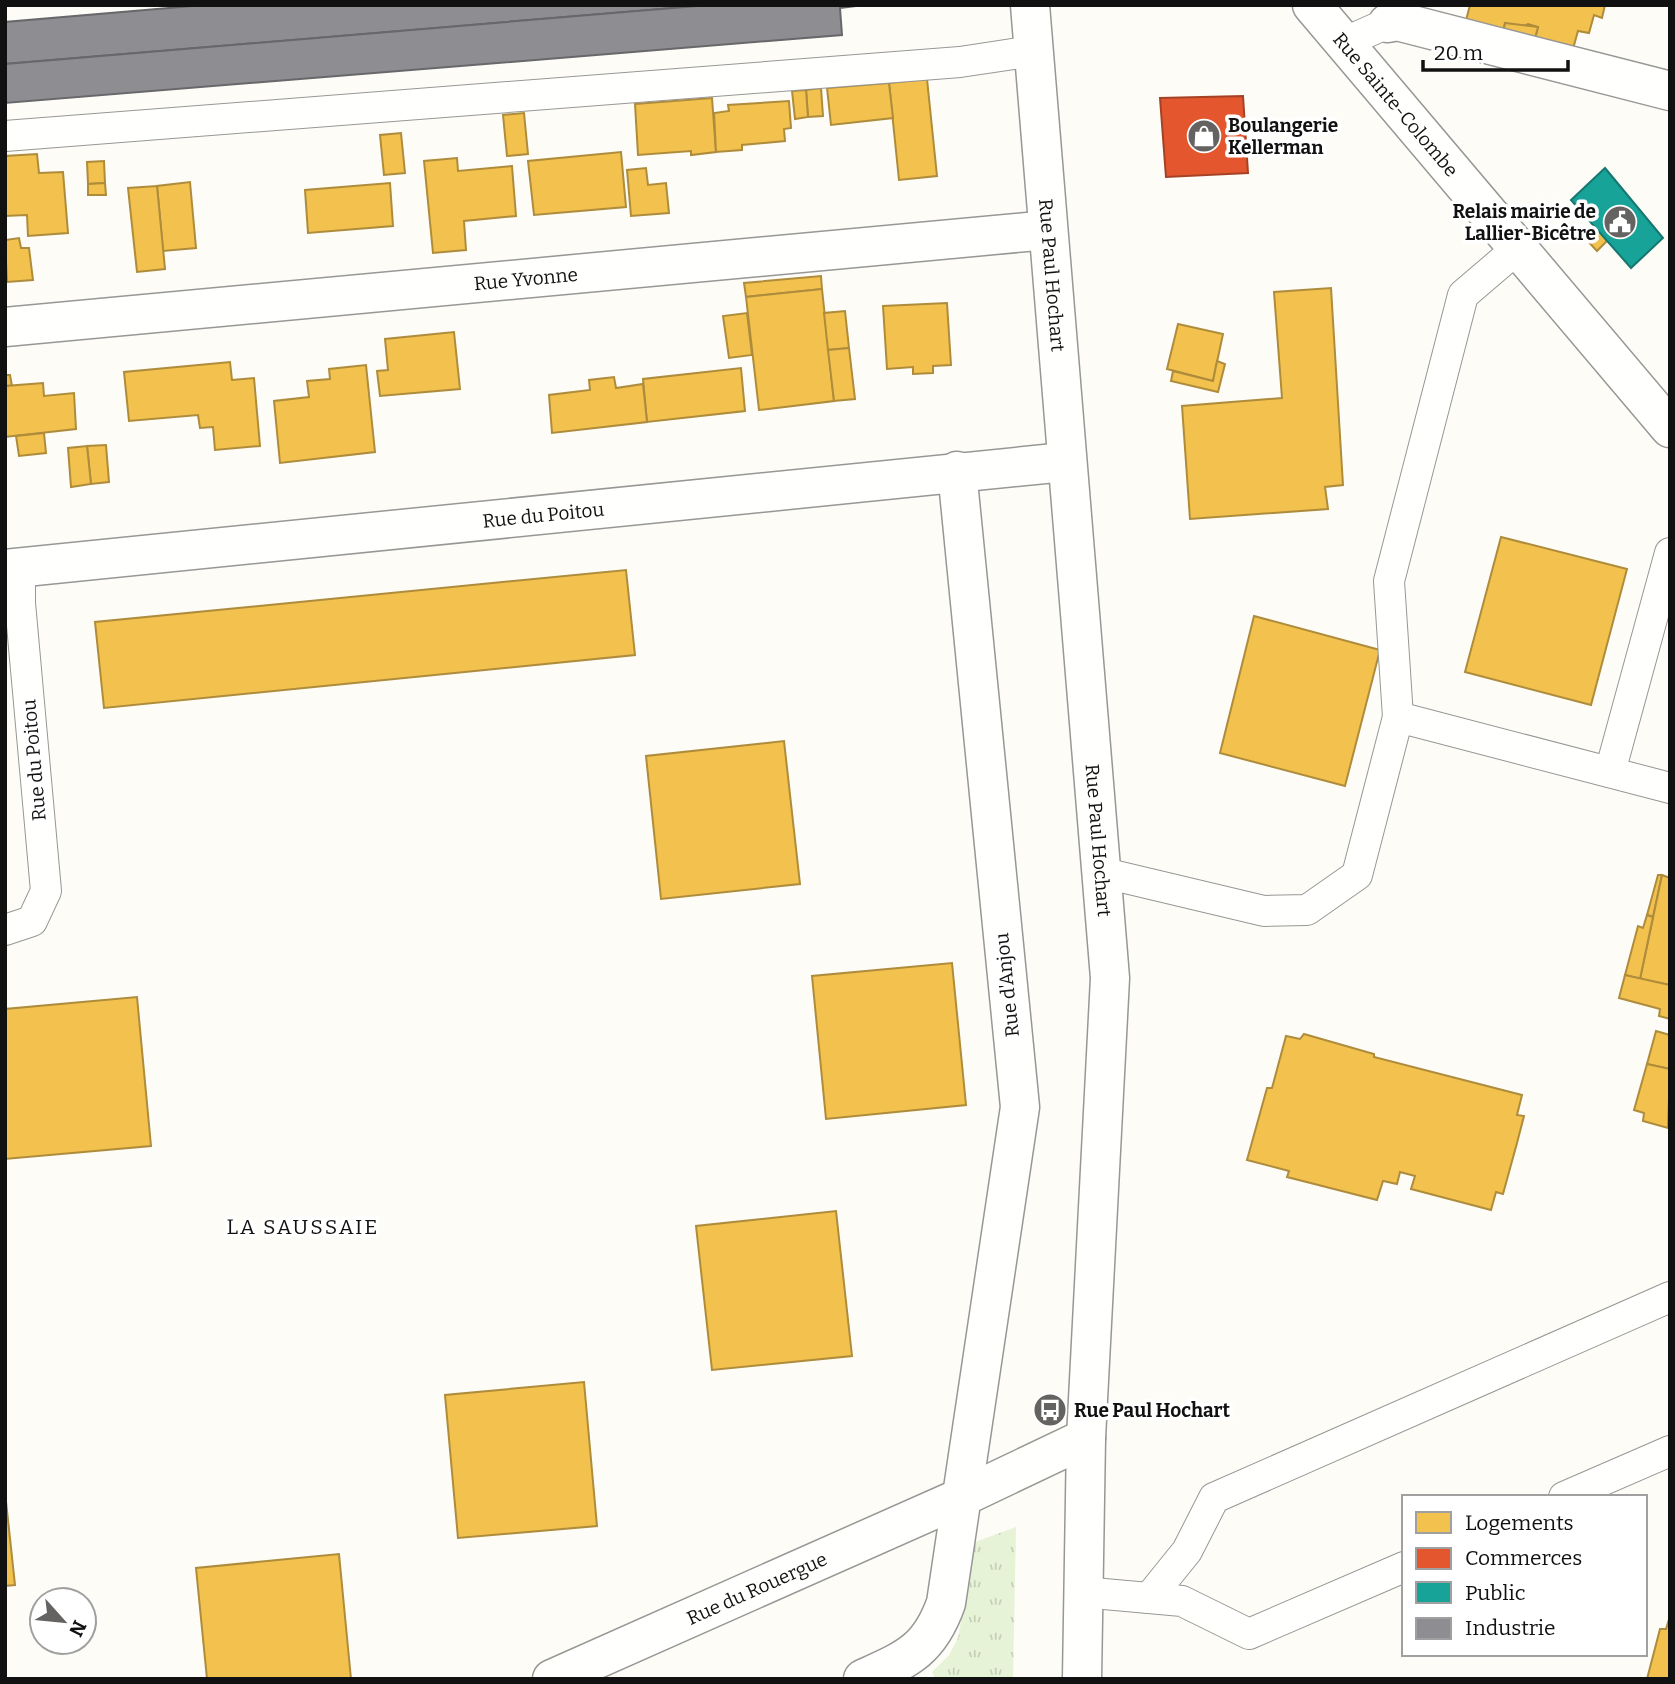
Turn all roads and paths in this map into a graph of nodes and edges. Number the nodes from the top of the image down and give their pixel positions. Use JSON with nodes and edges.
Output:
{"nodes":[{"id":1,"x":1030,"y":5,"type":"edge"},
{"id":2,"x":1312,"y":5,"type":"edge"},
{"id":3,"x":1388,"y":23,"type":"joint"},
{"id":4,"x":1343,"y":43,"type":"junction"},
{"id":5,"x":1033,"y":51,"type":"junction"},
{"id":6,"x":1670,"y":91,"type":"edge"},
{"id":7,"x":5,"y":136,"type":"edge"},
{"id":8,"x":1048,"y":230,"type":"junction"},
{"id":9,"x":1518,"y":248,"type":"junction"},
{"id":10,"x":5,"y":327,"type":"edge"},
{"id":11,"x":1670,"y":428,"type":"edge"},
{"id":12,"x":1065,"y":463,"type":"junction"},
{"id":13,"x":957,"y":471,"type":"junction"},
{"id":14,"x":1670,"y":553,"type":"edge"},
{"id":15,"x":13,"y":568,"type":"edge"},
{"id":16,"x":1398,"y":717,"type":"junction"},
{"id":17,"x":1610,"y":772,"type":"junction"},
{"id":18,"x":1670,"y":788,"type":"edge"},
{"id":19,"x":1100,"y":872,"type":"junction"},
{"id":20,"x":5,"y":930,"type":"edge"},
{"id":21,"x":1670,"y":1297,"type":"edge"},
{"id":22,"x":1086,"y":1438,"type":"junction"},
{"id":23,"x":1670,"y":1451,"type":"edge"},
{"id":24,"x":1569,"y":1495,"type":"edge"},
{"id":25,"x":962,"y":1497,"type":"junction"},
{"id":26,"x":1402,"y":1567,"type":"edge"},
{"id":27,"x":1082,"y":1592,"type":"junction"},
{"id":28,"x":1149,"y":1598,"type":"junction"},
{"id":29,"x":552,"y":1679,"type":"edge"},
{"id":30,"x":863,"y":1679,"type":"edge"},
{"id":31,"x":1082,"y":1679,"type":"edge"}],
"edges":[{"from":1,"to":5,"type":"street","name":"Rue Paul Hochart"},
{"from":2,"to":4,"type":"street","name":"Rue Sainte-Colombe"},
{"from":3,"to":4,"type":"lane"},
{"from":3,"to":6,"type":"street"},
{"from":4,"to":9,"type":"street","name":"Rue Sainte-Colombe"},
{"from":5,"to":7,"type":"lane"},
{"from":5,"to":8,"type":"street","name":"Rue Paul Hochart"},
{"from":8,"to":10,"type":"street","name":"Rue Yvonne"},
{"from":8,"to":12,"type":"street","name":"Rue Paul Hochart"},
{"from":9,"to":11,"type":"street","name":"Rue Sainte-Colombe"},
{"from":9,"to":16,"type":"lane"},
{"from":12,"to":13,"type":"street","name":"Rue du Poitou"},
{"from":12,"to":19,"type":"street","name":"Rue Paul Hochart"},
{"from":13,"to":15,"type":"street","name":"Rue du Poitou"},
{"from":13,"to":25,"type":"street","name":"Rue d'Anjou"},
{"from":14,"to":17,"type":"lane"},
{"from":15,"to":20,"type":"lane","name":"Rue du Poitou"},
{"from":16,"to":17,"type":"lane"},
{"from":16,"to":19,"type":"lane"},
{"from":17,"to":18,"type":"lane"},
{"from":19,"to":22,"type":"street","name":"Rue Paul Hochart"},
{"from":21,"to":28,"type":"lane"},
{"from":22,"to":25,"type":"street","name":"Rue du Rouergue"},
{"from":22,"to":27,"type":"street","name":"Rue Paul Hochart"},
{"from":23,"to":24,"type":"lane"},
{"from":25,"to":29,"type":"street","name":"Rue du Rouergue"},
{"from":25,"to":30,"type":"street"},
{"from":26,"to":28,"type":"lane"},
{"from":27,"to":28,"type":"lane"},
{"from":27,"to":31,"type":"street","name":"Rue Paul Hochart"}]}
